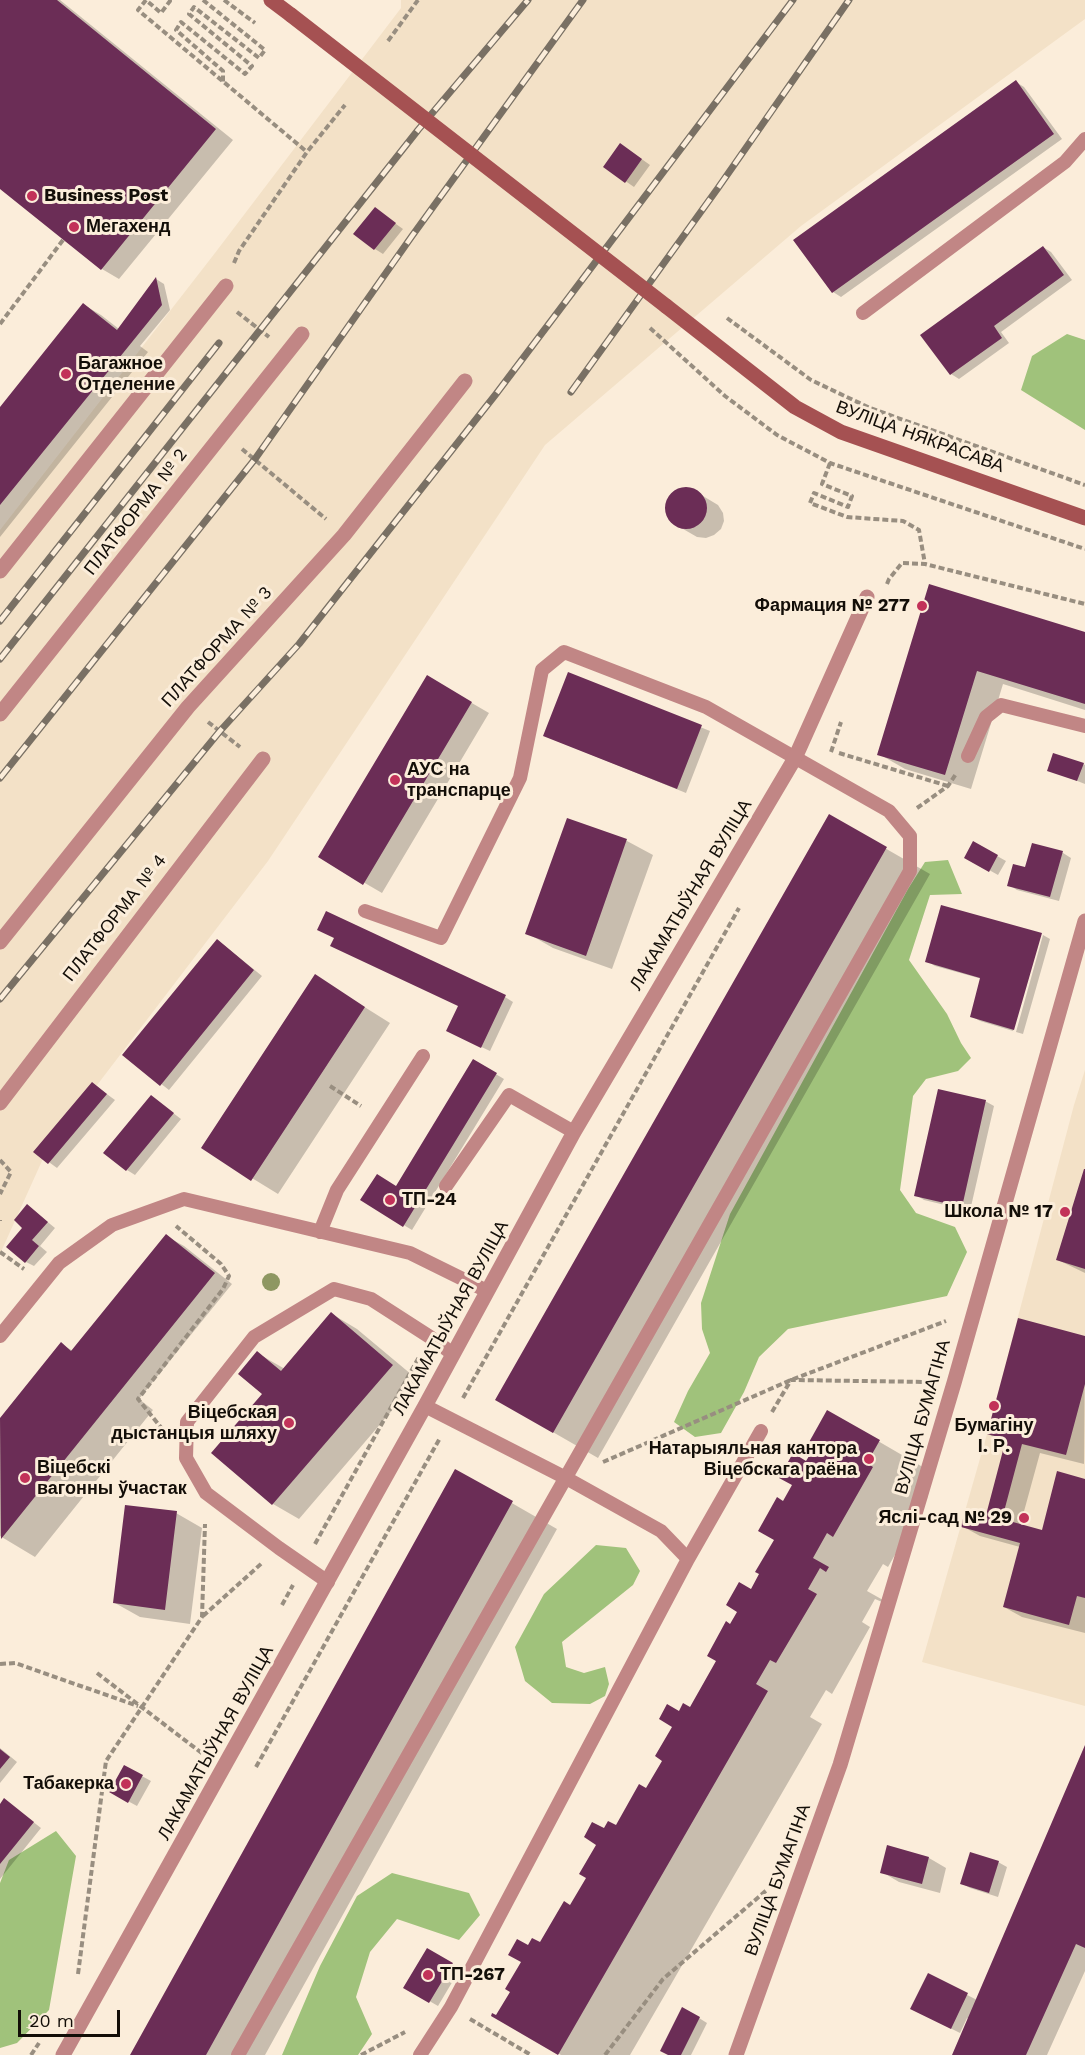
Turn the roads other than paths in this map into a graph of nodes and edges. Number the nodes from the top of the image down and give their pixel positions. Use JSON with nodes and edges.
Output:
{"nodes":[{"id":1,"x":271,"y":0,"type":"edge"},
{"id":2,"x":1085,"y":139,"type":"edge"},
{"id":3,"x":222,"y":291,"type":"road end"},
{"id":4,"x":863,"y":313,"type":"dead end"},
{"id":5,"x":302,"y":334,"type":"dead end"},
{"id":6,"x":465,"y":381,"type":"dead end"},
{"id":7,"x":1085,"y":518,"type":"edge"},
{"id":8,"x":0,"y":571,"type":"edge"},
{"id":9,"x":867,"y":597,"type":"dead end"},
{"id":10,"x":0,"y":714,"type":"edge"},
{"id":11,"x":1085,"y":726,"type":"edge"},
{"id":12,"x":968,"y":756,"type":"road end"},
{"id":13,"x":795,"y":758,"type":"junction"},
{"id":14,"x":260,"y":762,"type":"road end"},
{"id":15,"x":365,"y":911,"type":"dead end"},
{"id":16,"x":1085,"y":921,"type":"edge"},
{"id":17,"x":0,"y":942,"type":"edge"},
{"id":18,"x":423,"y":1056,"type":"dead end"},
{"id":19,"x":0,"y":1103,"type":"edge"},
{"id":20,"x":574,"y":1132,"type":"junction"},
{"id":21,"x":446,"y":1186,"type":"dead end"},
{"id":22,"x":320,"y":1232,"type":"junction"},
{"id":23,"x":487,"y":1292,"type":"junction"},
{"id":24,"x":0,"y":1336,"type":"edge"},
{"id":25,"x":453,"y":1354,"type":"junction"},
{"id":26,"x":425,"y":1406,"type":"junction"},
{"id":27,"x":761,"y":1431,"type":"road end"},
{"id":28,"x":566,"y":1478,"type":"junction"},
{"id":29,"x":688,"y":1559,"type":"junction"},
{"id":30,"x":328,"y":1582,"type":"junction"},
{"id":31,"x":63,"y":2055,"type":"edge"},
{"id":32,"x":238,"y":2055,"type":"edge"},
{"id":33,"x":420,"y":2055,"type":"edge"},
{"id":34,"x":736,"y":2055,"type":"edge"}],
"edges":[{"from":1,"to":7,"type":"main road","name":"ВУЛІЦА НЯКРАСАВА","bridge":true},
{"from":2,"to":4,"type":"lane"},
{"from":3,"to":8,"type":"street"},
{"from":5,"to":10,"type":"street","name":"ПЛАТФОРМА № 2"},
{"from":6,"to":17,"type":"street","name":"ПЛАТФОРМА № 3"},
{"from":9,"to":13,"type":"street","name":"ЛАКАМАТЫЎНАЯ ВУЛІЦА"},
{"from":11,"to":12,"type":"lane"},
{"from":13,"to":15,"type":"lane"},
{"from":13,"to":20,"type":"street","name":"ЛАКАМАТЫЎНАЯ ВУЛІЦА"},
{"from":13,"to":28,"type":"lane"},
{"from":14,"to":19,"type":"street","name":"ПЛАТФОРМА № 4"},
{"from":16,"to":34,"type":"street","name":"ВУЛІЦА БУМАГІНА"},
{"from":18,"to":22,"type":"lane"},
{"from":20,"to":21,"type":"lane"},
{"from":20,"to":23,"type":"street","name":"ЛАКАМАТЫЎНАЯ ВУЛІЦА"},
{"from":22,"to":23,"type":"lane"},
{"from":22,"to":24,"type":"lane"},
{"from":23,"to":25,"type":"street","name":"ЛАКАМАТЫЎНАЯ ВУЛІЦА"},
{"from":25,"to":26,"type":"street","name":"ЛАКАМАТЫЎНАЯ ВУЛІЦА"},
{"from":25,"to":30,"type":"lane"},
{"from":26,"to":28,"type":"lane"},
{"from":26,"to":30,"type":"street","name":"ЛАКАМАТЫЎНАЯ ВУЛІЦА"},
{"from":27,"to":29,"type":"lane"},
{"from":28,"to":29,"type":"lane"},
{"from":28,"to":32,"type":"lane"},
{"from":29,"to":33,"type":"lane"},
{"from":30,"to":31,"type":"street","name":"ЛАКАМАТЫЎНАЯ ВУЛІЦА"}]}
